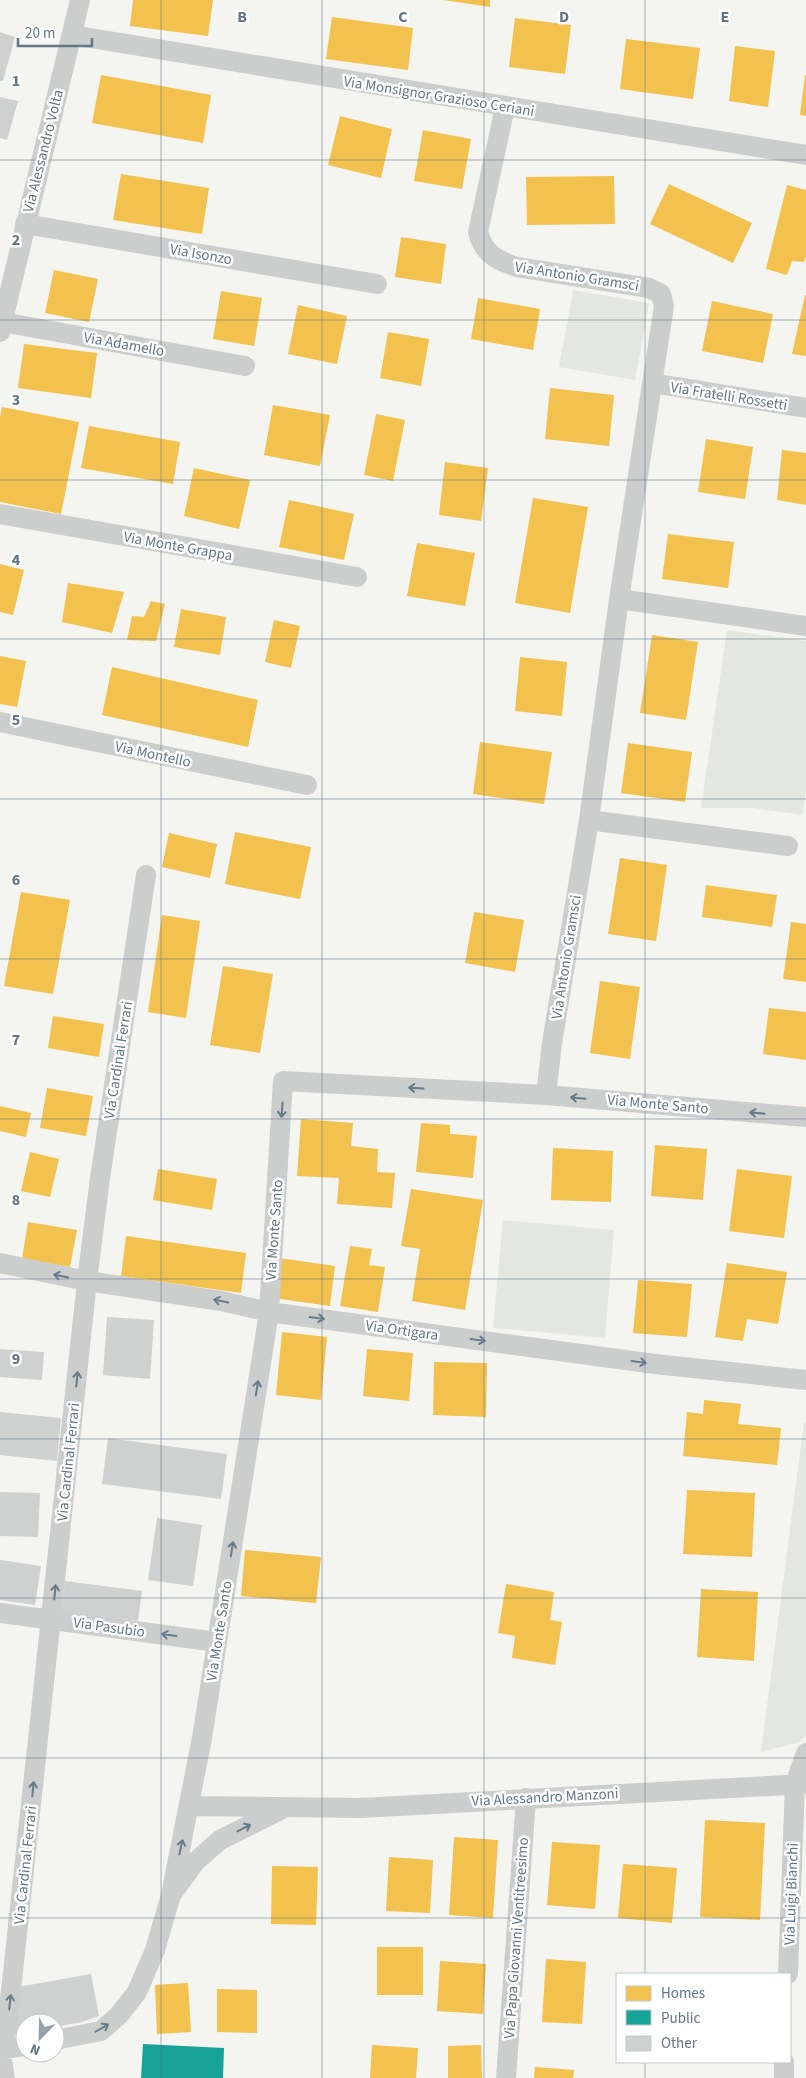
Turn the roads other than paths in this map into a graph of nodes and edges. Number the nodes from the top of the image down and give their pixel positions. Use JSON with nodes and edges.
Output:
{"nodes":[{"id":1,"x":80,"y":0,"type":"edge"},
{"id":2,"x":72,"y":35,"type":"junction"},
{"id":3,"x":505,"y":107,"type":"junction"},
{"id":4,"x":806,"y":155,"type":"edge"},
{"id":5,"x":25,"y":224,"type":"junction"},
{"id":6,"x":377,"y":284,"type":"dead end"},
{"id":7,"x":1,"y":327,"type":"edge"},
{"id":8,"x":245,"y":366,"type":"dead end"},
{"id":9,"x":652,"y":383,"type":"junction"},
{"id":10,"x":806,"y":408,"type":"edge"},
{"id":11,"x":0,"y":514,"type":"edge"},
{"id":12,"x":357,"y":577,"type":"dead end"},
{"id":13,"x":619,"y":599,"type":"junction"},
{"id":14,"x":806,"y":626,"type":"edge"},
{"id":15,"x":0,"y":722,"type":"edge"},
{"id":16,"x":307,"y":785,"type":"dead end"},
{"id":17,"x":589,"y":820,"type":"junction"},
{"id":18,"x":788,"y":846,"type":"dead end"},
{"id":19,"x":146,"y":874,"type":"dead end"},
{"id":20,"x":546,"y":1095,"type":"junction"},
{"id":21,"x":806,"y":1117,"type":"edge"},
{"id":22,"x":0,"y":1263,"type":"edge"},
{"id":23,"x":87,"y":1281,"type":"junction"},
{"id":24,"x":269,"y":1312,"type":"junction"},
{"id":25,"x":806,"y":1380,"type":"edge"},
{"id":26,"x":0,"y":1613,"type":"edge"},
{"id":27,"x":52,"y":1619,"type":"junction"},
{"id":28,"x":217,"y":1642,"type":"junction"},
{"id":29,"x":806,"y":1753,"type":"edge"},
{"id":30,"x":801,"y":1784,"type":"edge"},
{"id":31,"x":526,"y":1798,"type":"junction"},
{"id":32,"x":189,"y":1806,"type":"junction"},
{"id":33,"x":284,"y":1808,"type":"junction"},
{"id":34,"x":171,"y":1895,"type":"junction"},
{"id":35,"x":788,"y":1973,"type":"edge"},
{"id":36,"x":65,"y":2038,"type":"edge"},
{"id":37,"x":15,"y":2048,"type":"edge"},
{"id":38,"x":0,"y":2050,"type":"edge"},
{"id":39,"x":784,"y":2063,"type":"edge"},
{"id":40,"x":5,"y":2078,"type":"edge"},
{"id":41,"x":506,"y":2078,"type":"edge"},
{"id":42,"x":784,"y":2078,"type":"edge"}],
"edges":[{"from":1,"to":2,"type":"street","name":"Via Alessandro Volta"},
{"from":2,"to":3,"type":"street","name":"Via Monsignor Grazioso Ceriani"},
{"from":2,"to":5,"type":"street","name":"Via Alessandro Volta"},
{"from":3,"to":4,"type":"street","name":"Via Monsignor Grazioso Ceriani"},
{"from":3,"to":9,"type":"street","name":"Via Antonio Gramsci"},
{"from":5,"to":6,"type":"street","name":"Via Isonzo"},
{"from":5,"to":7,"type":"street","name":"Via Alessandro Volta"},
{"from":7,"to":8,"type":"street","name":"Via Adamello"},
{"from":9,"to":10,"type":"street","name":"Via Fratelli Rossetti"},
{"from":9,"to":13,"type":"street","name":"Via Antonio Gramsci"},
{"from":11,"to":12,"type":"street","name":"Via Monte Grappa"},
{"from":13,"to":14,"type":"street"},
{"from":13,"to":17,"type":"street","name":"Via Antonio Gramsci"},
{"from":15,"to":16,"type":"street","name":"Via Montello"},
{"from":17,"to":18,"type":"street"},
{"from":17,"to":20,"type":"street","name":"Via Antonio Gramsci"},
{"from":19,"to":23,"type":"street","name":"Via Cardinal Ferrari"},
{"from":21,"to":20,"type":"street","name":"Via Monte Santo","one_way":true},
{"from":20,"to":24,"type":"street","name":"Via Monte Santo","one_way":true},
{"from":23,"to":22,"type":"street","name":"Via Ortigara","one_way":true},
{"from":24,"to":23,"type":"street","name":"Via Ortigara","one_way":true},
{"from":27,"to":23,"type":"street","name":"Via Cardinal Ferrari","one_way":true},
{"from":24,"to":25,"type":"street","name":"Via Ortigara","one_way":true},
{"from":28,"to":24,"type":"street","name":"Via Monte Santo","one_way":true},
{"from":26,"to":27,"type":"street","name":"Via Pasubio"},
{"from":28,"to":27,"type":"street","name":"Via Pasubio","one_way":true},
{"from":38,"to":27,"type":"street","name":"Via Cardinal Ferrari","one_way":true},
{"from":28,"to":32,"type":"street","name":"Via Monte Santo"},
{"from":29,"to":30,"type":"street","name":"Via Luigi Bianchi"},
{"from":30,"to":31,"type":"street","name":"Via Alessandro Manzoni"},
{"from":30,"to":35,"type":"street","name":"Via Luigi Bianchi"},
{"from":31,"to":33,"type":"street","name":"Via Alessandro Manzoni"},
{"from":31,"to":41,"type":"street","name":"Via Papa Giovanni Ventitreesimo"},
{"from":32,"to":33,"type":"street","name":"Via Alessandro Manzoni"},
{"from":34,"to":32,"type":"street","name":"Via Monte Santo","one_way":true},
{"from":34,"to":33,"type":"street","name":"Via Alessandro Manzoni","one_way":true},
{"from":36,"to":34,"type":"street","name":"Via Alessandro Manzoni","one_way":true},
{"from":37,"to":38,"type":"street"},
{"from":38,"to":40,"type":"street"},
{"from":39,"to":42,"type":"street"}]}
